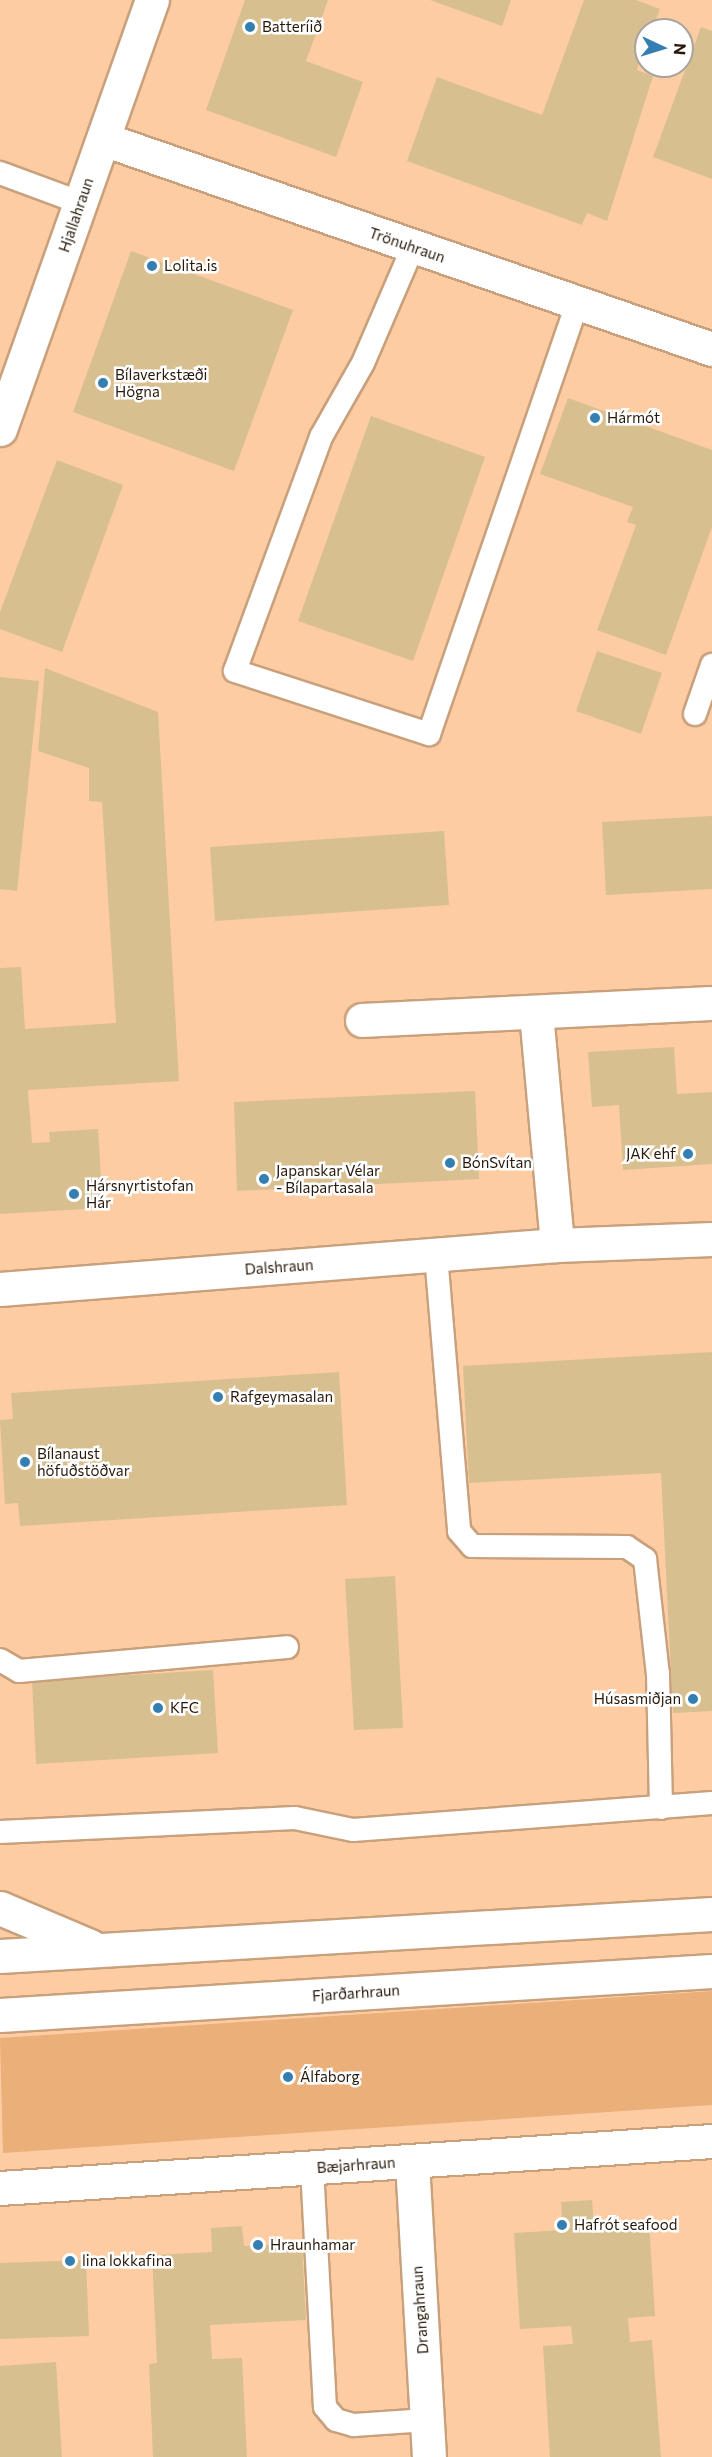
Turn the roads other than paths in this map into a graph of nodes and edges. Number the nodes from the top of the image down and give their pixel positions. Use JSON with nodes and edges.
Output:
{"nodes":[{"id":1,"x":153,"y":0,"type":"edge"},
{"id":2,"x":103,"y":139,"type":"junction"},
{"id":3,"x":0,"y":173,"type":"edge"},
{"id":4,"x":81,"y":203,"type":"junction"},
{"id":5,"x":413,"y":248,"type":"junction"},
{"id":6,"x":577,"y":303,"type":"junction"},
{"id":7,"x":712,"y":349,"type":"edge"},
{"id":8,"x":0,"y":429,"type":"edge"},
{"id":9,"x":712,"y":665,"type":"edge"},
{"id":10,"x":695,"y":714,"type":"dead end"},
{"id":11,"x":710,"y":1003,"type":"dead end"},
{"id":12,"x":537,"y":1013,"type":"junction"},
{"id":13,"x":362,"y":1020,"type":"dead end"},
{"id":14,"x":712,"y":1239,"type":"edge"},
{"id":15,"x":557,"y":1245,"type":"junction"},
{"id":16,"x":436,"y":1255,"type":"junction"},
{"id":17,"x":0,"y":1289,"type":"edge"},
{"id":18,"x":287,"y":1647,"type":"dead end"},
{"id":19,"x":0,"y":1660,"type":"edge"},
{"id":20,"x":712,"y":1803,"type":"edge"},
{"id":21,"x":661,"y":1808,"type":"junction"},
{"id":22,"x":0,"y":1832,"type":"edge"},
{"id":23,"x":0,"y":1908,"type":"edge"},
{"id":24,"x":712,"y":1914,"type":"edge"},
{"id":25,"x":103,"y":1951,"type":"junction"},
{"id":26,"x":0,"y":1956,"type":"edge"},
{"id":27,"x":712,"y":1971,"type":"edge"},
{"id":28,"x":0,"y":2015,"type":"edge"},
{"id":29,"x":712,"y":2141,"type":"edge"},
{"id":30,"x":412,"y":2162,"type":"junction"},
{"id":31,"x":312,"y":2168,"type":"junction"},
{"id":32,"x":0,"y":2188,"type":"edge"},
{"id":33,"x":427,"y":2420,"type":"junction"},
{"id":34,"x":429,"y":2457,"type":"edge"}],
"edges":[{"from":1,"to":2,"type":"street","name":"Hjallahraun"},
{"from":2,"to":4,"type":"street","name":"Hjallahraun"},
{"from":2,"to":5,"type":"street","name":"Trönuhraun"},
{"from":3,"to":4,"type":"lane"},
{"from":4,"to":8,"type":"street","name":"Hjallahraun"},
{"from":5,"to":6,"type":"street","name":"Trönuhraun"},
{"from":5,"to":6,"type":"lane"},
{"from":6,"to":7,"type":"street","name":"Trönuhraun"},
{"from":9,"to":10,"type":"lane"},
{"from":11,"to":12,"type":"street"},
{"from":12,"to":13,"type":"street"},
{"from":12,"to":15,"type":"street"},
{"from":14,"to":15,"type":"street","name":"Dalshraun"},
{"from":15,"to":16,"type":"street","name":"Dalshraun"},
{"from":16,"to":17,"type":"street","name":"Dalshraun"},
{"from":16,"to":21,"type":"lane"},
{"from":18,"to":19,"type":"lane"},
{"from":20,"to":21,"type":"lane"},
{"from":21,"to":22,"type":"lane"},
{"from":23,"to":25,"type":"street"},
{"from":24,"to":25,"type":"street"},
{"from":25,"to":26,"type":"street"},
{"from":27,"to":28,"type":"street","name":"Fjarðarhraun"},
{"from":29,"to":30,"type":"street","name":"Bæjarhraun"},
{"from":30,"to":31,"type":"street","name":"Bæjarhraun"},
{"from":30,"to":33,"type":"street","name":"Drangahraun"},
{"from":31,"to":32,"type":"street","name":"Bæjarhraun"},
{"from":31,"to":33,"type":"lane"},
{"from":33,"to":34,"type":"street","name":"Drangahraun"}]}
